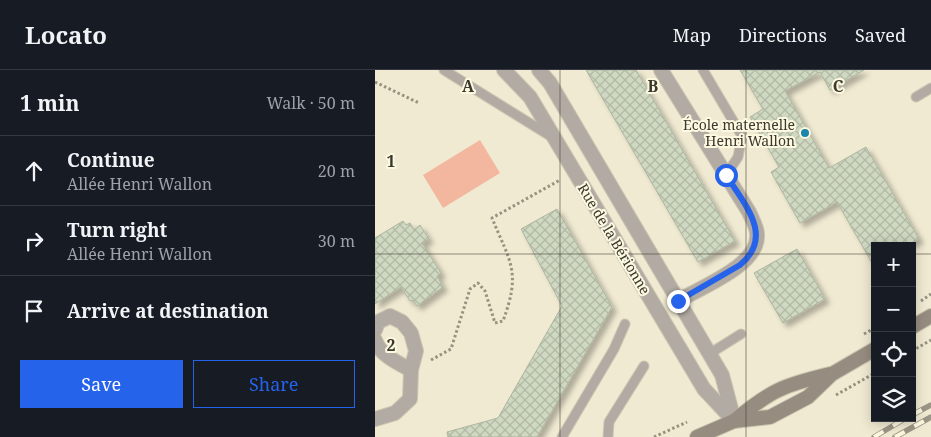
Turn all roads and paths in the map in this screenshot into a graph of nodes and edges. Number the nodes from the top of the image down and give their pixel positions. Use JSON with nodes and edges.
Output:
{"nodes":[{"id":1,"x":444,"y":70,"type":"edge"},
{"id":2,"x":504,"y":70,"type":"edge"},
{"id":3,"x":539,"y":70,"type":"edge"},
{"id":4,"x":661,"y":70,"type":"edge"},
{"id":5,"x":703,"y":70,"type":"edge"},
{"id":6,"x":375,"y":82,"type":"edge"},
{"id":7,"x":931,"y":88,"type":"edge"},
{"id":8,"x":916,"y":97,"type":"dead end"},
{"id":9,"x":419,"y":103,"type":"dead end"},
{"id":10,"x":554,"y":138,"type":"junction"},
{"id":11,"x":574,"y":172,"type":"junction"},
{"id":12,"x":726,"y":175,"type":"junction"},
{"id":13,"x":678,"y":301,"type":"junction"},
{"id":14,"x":931,"y":316,"type":"edge"},
{"id":15,"x":625,"y":324,"type":"dead end"},
{"id":16,"x":916,"y":325,"type":"edge"},
{"id":17,"x":375,"y":330,"type":"edge"},
{"id":18,"x":741,"y":334,"type":"dead end"},
{"id":19,"x":375,"y":340,"type":"edge"},
{"id":20,"x":931,"y":340,"type":"edge"},
{"id":21,"x":916,"y":349,"type":"edge"},
{"id":22,"x":871,"y":351,"type":"edge"},
{"id":23,"x":709,"y":354,"type":"junction"},
{"id":24,"x":644,"y":366,"type":"dead end"},
{"id":25,"x":411,"y":370,"type":"junction"},
{"id":26,"x":833,"y":374,"type":"junction"},
{"id":27,"x":375,"y":419,"type":"edge"},
{"id":28,"x":734,"y":421,"type":"junction"},
{"id":29,"x":562,"y":437,"type":"edge"},
{"id":30,"x":608,"y":437,"type":"edge"},
{"id":31,"x":697,"y":437,"type":"edge"}],
"edges":[{"from":1,"to":10,"type":"lane"},
{"from":2,"to":10,"type":"street","name":"Rue de la Bérionne"},
{"from":3,"to":13,"type":"street","name":"Rue de la Bérionne"},
{"from":4,"to":12,"type":"street"},
{"from":5,"to":12,"type":"lane"},
{"from":6,"to":9,"type":"path"},
{"from":7,"to":8,"type":"lane"},
{"from":10,"to":11,"type":"street","name":"Rue de la Bérionne"},
{"from":11,"to":25,"type":"path"},
{"from":11,"to":28,"type":"street","name":"Rue de la Bérionne"},
{"from":12,"to":13,"type":"street"},
{"from":13,"to":23,"type":"street","name":"Rue de la Bérionne"},
{"from":14,"to":16,"type":"main road"},
{"from":15,"to":29,"type":"lane"},
{"from":17,"to":25,"type":"street"},
{"from":18,"to":23,"type":"lane"},
{"from":19,"to":25,"type":"street"},
{"from":20,"to":21,"type":"path"},
{"from":22,"to":26,"type":"main road"},
{"from":23,"to":28,"type":"street","name":"Rue de la Bérionne"},
{"from":24,"to":30,"type":"lane"},
{"from":25,"to":27,"type":"street"},
{"from":26,"to":28,"type":"main road"},
{"from":26,"to":28,"type":"main road"},
{"from":28,"to":31,"type":"main road"}]}
